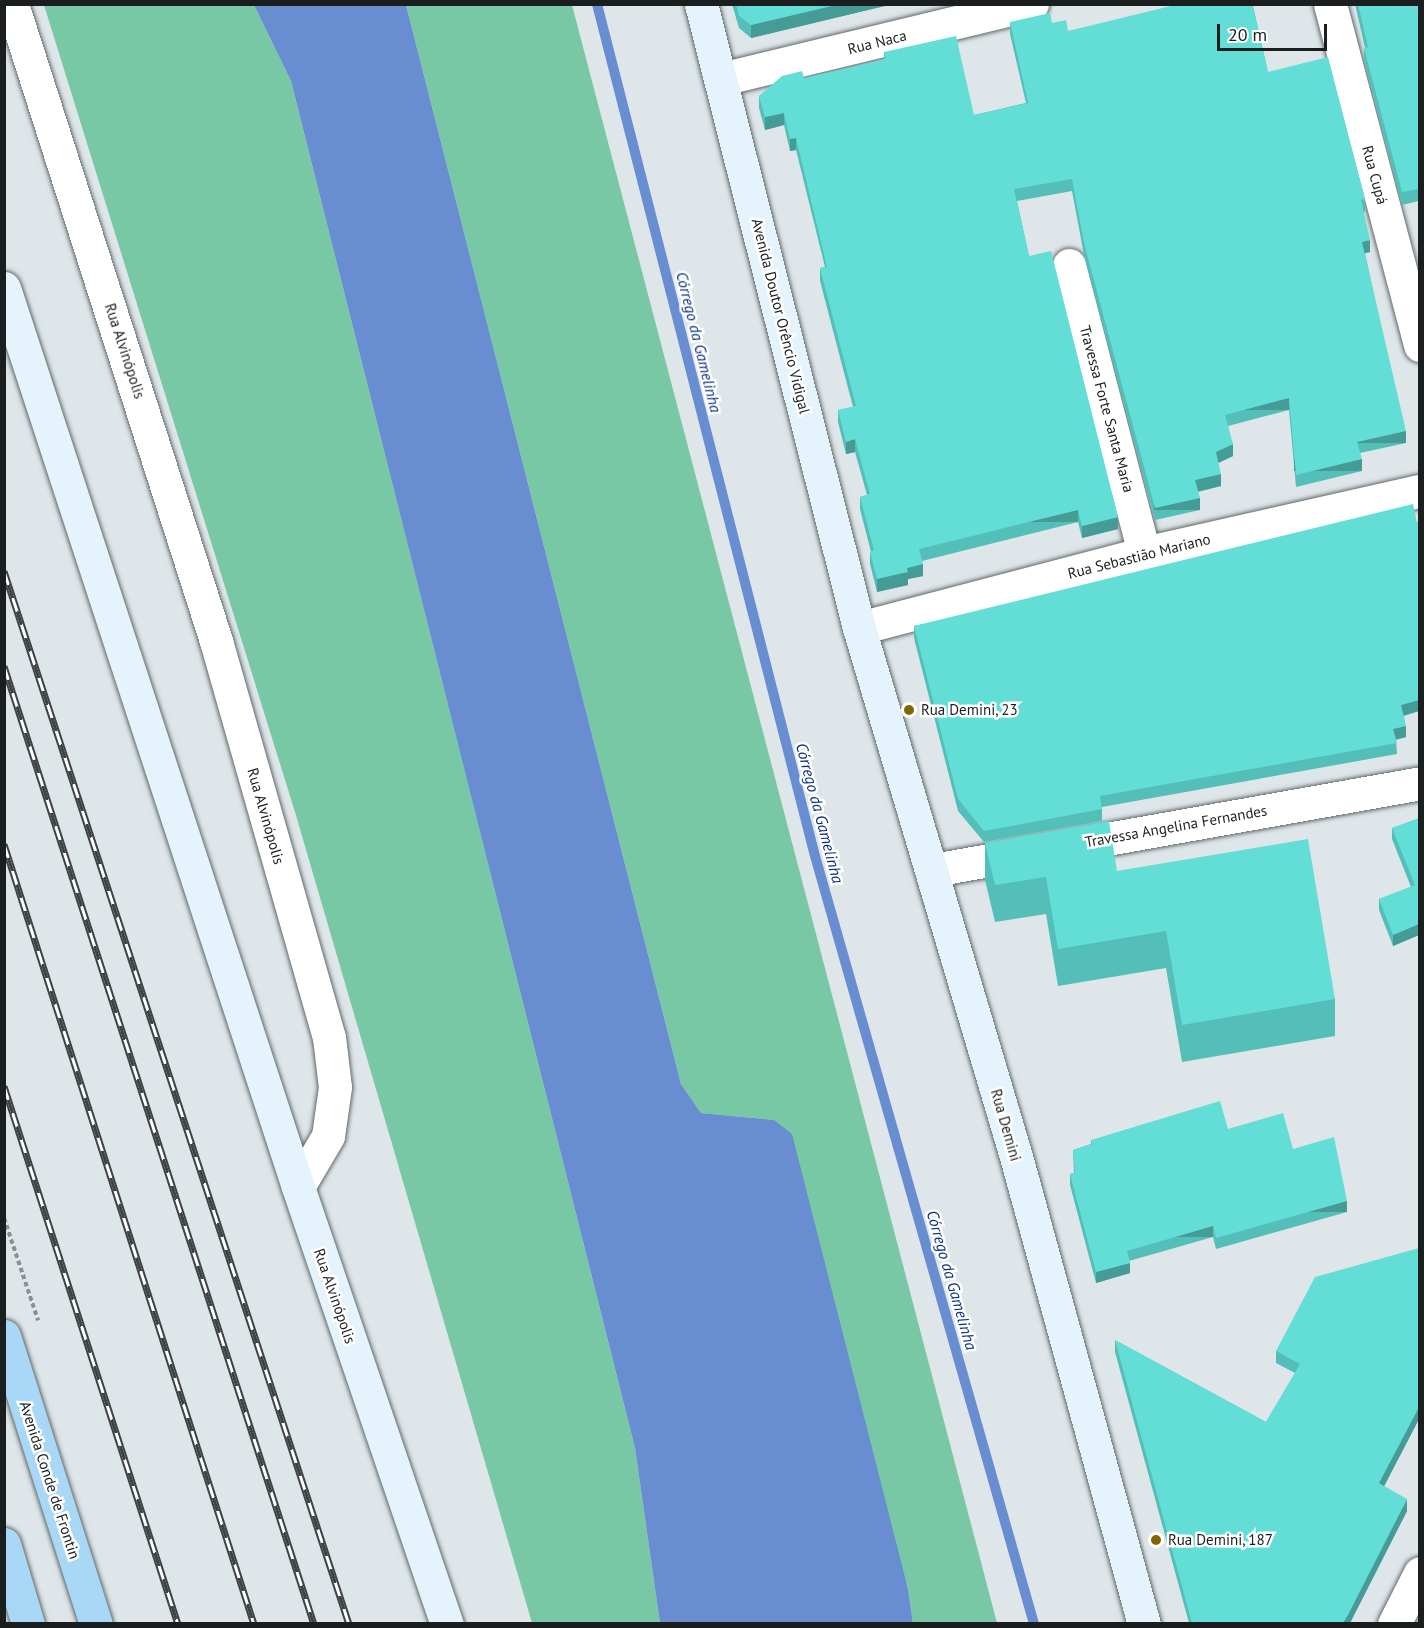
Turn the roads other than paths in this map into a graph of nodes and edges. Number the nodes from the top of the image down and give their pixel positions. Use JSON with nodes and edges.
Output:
{"nodes":[{"id":1,"x":12,"y":4,"type":"edge"},
{"id":2,"x":701,"y":4,"type":"edge"},
{"id":3,"x":1032,"y":4,"type":"edge"},
{"id":4,"x":1330,"y":4,"type":"edge"},
{"id":5,"x":721,"y":79,"type":"junction"},
{"id":6,"x":1069,"y":265,"type":"dead end"},
{"id":7,"x":4,"y":288,"type":"edge"},
{"id":8,"x":1419,"y":345,"type":"edge"},
{"id":9,"x":1419,"y":491,"type":"edge"},
{"id":10,"x":1144,"y":553,"type":"junction"},
{"id":11,"x":860,"y":628,"type":"junction"},
{"id":12,"x":1419,"y":783,"type":"edge"},
{"id":13,"x":933,"y":870,"type":"junction"},
{"id":14,"x":298,"y":1187,"type":"junction"},
{"id":15,"x":4,"y":1336,"type":"edge"},
{"id":16,"x":4,"y":1544,"type":"edge"},
{"id":17,"x":1419,"y":1573,"type":"edge"},
{"id":18,"x":28,"y":1623,"type":"edge"},
{"id":19,"x":96,"y":1623,"type":"edge"},
{"id":20,"x":447,"y":1623,"type":"edge"},
{"id":21,"x":1144,"y":1623,"type":"edge"},
{"id":22,"x":1394,"y":1623,"type":"edge"}],
"edges":[{"from":1,"to":14,"type":"street","name":"Rua Alvinópolis"},
{"from":2,"to":5,"type":"street","name":"Avenida Doutor Orêncio Vidigal"},
{"from":3,"to":5,"type":"street","name":"Rua Naca"},
{"from":4,"to":8,"type":"street","name":"Rua Cupá"},
{"from":5,"to":11,"type":"street","name":"Avenida Doutor Orêncio Vidigal"},
{"from":6,"to":10,"type":"street","name":"Travessa Forte Santa Maria"},
{"from":7,"to":14,"type":"street"},
{"from":9,"to":10,"type":"street","name":"Rua Sebastião Mariano"},
{"from":10,"to":11,"type":"street","name":"Rua Sebastião Mariano"},
{"from":11,"to":13,"type":"street","name":"Rua Demini"},
{"from":12,"to":13,"type":"street","name":"Travessa Angelina Fernandes"},
{"from":13,"to":21,"type":"street","name":"Rua Demini"},
{"from":14,"to":20,"type":"street","name":"Rua Alvinópolis"},
{"from":15,"to":19,"type":"highway","name":"Avenida Conde de Frontin"},
{"from":16,"to":18,"type":"highway"},
{"from":17,"to":22,"type":"street"}]}
